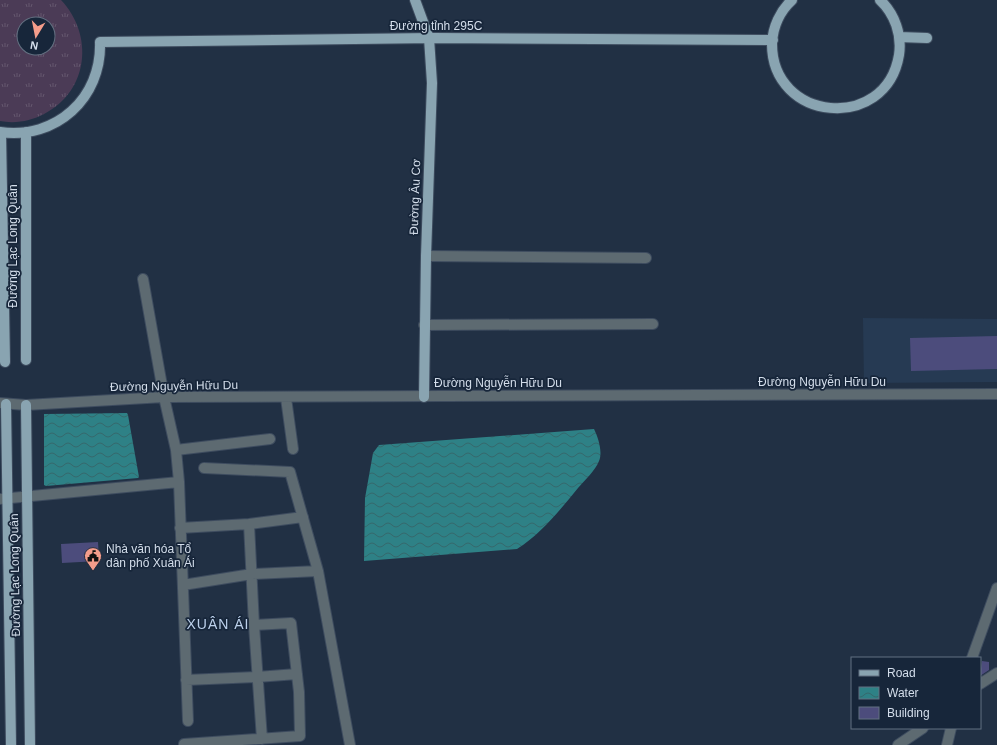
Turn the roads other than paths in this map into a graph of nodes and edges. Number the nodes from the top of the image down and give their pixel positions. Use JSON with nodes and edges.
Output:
{"nodes":[{"id":1,"x":415,"y":0,"type":"edge"},
{"id":2,"x":792,"y":0,"type":"edge"},
{"id":3,"x":880,"y":0,"type":"edge"},
{"id":4,"x":899,"y":37,"type":"junction"},
{"id":5,"x":429,"y":38,"type":"junction"},
{"id":6,"x":927,"y":38,"type":"dead end"},
{"id":7,"x":772,"y":40,"type":"junction"},
{"id":8,"x":1,"y":132,"type":"edge"},
{"id":9,"x":26,"y":132,"type":"junction"},
{"id":10,"x":426,"y":256,"type":"junction"},
{"id":11,"x":646,"y":258,"type":"dead end"},
{"id":12,"x":143,"y":280,"type":"dead end"},
{"id":13,"x":424,"y":324,"type":"junction"},
{"id":14,"x":653,"y":324,"type":"dead end"},
{"id":15,"x":26,"y":360,"type":"dead end"},
{"id":16,"x":5,"y":362,"type":"dead end"},
{"id":17,"x":997,"y":394,"type":"edge"},
{"id":18,"x":164,"y":397,"type":"junction"},
{"id":19,"x":424,"y":397,"type":"junction"},
{"id":20,"x":286,"y":398,"type":"junction"},
{"id":21,"x":3,"y":403,"type":"edge"},
{"id":22,"x":26,"y":405,"type":"junction"},
{"id":23,"x":270,"y":439,"type":"dead end"},
{"id":24,"x":293,"y":449,"type":"dead end"},
{"id":25,"x":176,"y":450,"type":"junction"},
{"id":26,"x":204,"y":468,"type":"dead end"},
{"id":27,"x":179,"y":482,"type":"junction"},
{"id":28,"x":27,"y":497,"type":"junction"},
{"id":29,"x":4,"y":499,"type":"edge"},
{"id":30,"x":303,"y":517,"type":"junction"},
{"id":31,"x":249,"y":524,"type":"junction"},
{"id":32,"x":180,"y":528,"type":"junction"},
{"id":33,"x":318,"y":571,"type":"junction"},
{"id":34,"x":252,"y":574,"type":"junction"},
{"id":35,"x":183,"y":585,"type":"junction"},
{"id":36,"x":997,"y":588,"type":"edge"},
{"id":37,"x":254,"y":626,"type":"junction"},
{"id":38,"x":972,"y":657,"type":"edge"},
{"id":39,"x":10,"y":658,"type":"junction"},
{"id":40,"x":28,"y":658,"type":"junction"},
{"id":41,"x":997,"y":673,"type":"edge"},
{"id":42,"x":297,"y":674,"type":"junction"},
{"id":43,"x":257,"y":677,"type":"junction"},
{"id":44,"x":186,"y":680,"type":"junction"},
{"id":45,"x":981,"y":683,"type":"edge"},
{"id":46,"x":188,"y":721,"type":"dead end"},
{"id":47,"x":922,"y":729,"type":"edge"},
{"id":48,"x":951,"y":729,"type":"edge"},
{"id":49,"x":262,"y":739,"type":"junction"},
{"id":50,"x":184,"y":744,"type":"dead end"},
{"id":51,"x":11,"y":745,"type":"edge"},
{"id":52,"x":30,"y":745,"type":"edge"},
{"id":53,"x":350,"y":745,"type":"edge"},
{"id":54,"x":898,"y":745,"type":"edge"},
{"id":55,"x":947,"y":745,"type":"edge"}],
"edges":[{"from":1,"to":5,"type":"main road","name":"Đường Âu Cơ"},
{"from":2,"to":7,"type":"main road"},
{"from":3,"to":4,"type":"main road"},
{"from":4,"to":6,"type":"main road"},
{"from":4,"to":7,"type":"main road"},
{"from":5,"to":7,"type":"main road","name":"Đường tỉnh 295C"},
{"from":5,"to":9,"type":"main road","name":"Đường tỉnh 295C"},
{"from":5,"to":10,"type":"main road","name":"Đường Âu Cơ"},
{"from":8,"to":9,"type":"main road"},
{"from":8,"to":16,"type":"main road","name":"Đường Lạc Long Quân"},
{"from":9,"to":15,"type":"main road","name":"Đường Lạc Long Quân"},
{"from":10,"to":11,"type":"street"},
{"from":10,"to":13,"type":"main road","name":"Đường Âu Cơ"},
{"from":12,"to":18,"type":"street"},
{"from":13,"to":14,"type":"street"},
{"from":13,"to":19,"type":"main road","name":"Đường Âu Cơ"},
{"from":17,"to":19,"type":"street","name":"Đường Nguyễn Hữu Du"},
{"from":18,"to":20,"type":"street","name":"Đường Nguyễn Hữu Du"},
{"from":18,"to":22,"type":"street","name":"Đường Nguyễn Hữu Du"},
{"from":18,"to":25,"type":"street"},
{"from":19,"to":20,"type":"street","name":"Đường Nguyễn Hữu Du"},
{"from":20,"to":24,"type":"street"},
{"from":21,"to":22,"type":"street","name":"Đường Nguyễn Hữu Du"},
{"from":21,"to":29,"type":"main road","name":"Đường Lạc Long Quân"},
{"from":22,"to":28,"type":"main road","name":"Đường Lạc Long Quân"},
{"from":23,"to":25,"type":"street"},
{"from":25,"to":27,"type":"street"},
{"from":26,"to":30,"type":"street"},
{"from":27,"to":28,"type":"street"},
{"from":27,"to":32,"type":"street"},
{"from":28,"to":29,"type":"street"},
{"from":28,"to":40,"type":"main road","name":"Đường Lạc Long Quân"},
{"from":29,"to":39,"type":"main road","name":"Đường Lạc Long Quân"},
{"from":30,"to":31,"type":"street"},
{"from":30,"to":33,"type":"street"},
{"from":31,"to":32,"type":"street"},
{"from":31,"to":34,"type":"street"},
{"from":32,"to":35,"type":"street"},
{"from":33,"to":34,"type":"street"},
{"from":33,"to":53,"type":"street"},
{"from":34,"to":35,"type":"street"},
{"from":34,"to":37,"type":"street"},
{"from":35,"to":44,"type":"street"},
{"from":36,"to":38,"type":"street"},
{"from":37,"to":42,"type":"street"},
{"from":37,"to":43,"type":"street"},
{"from":39,"to":40,"type":"main road"},
{"from":39,"to":51,"type":"main road","name":"Đường Lạc Long Quân"},
{"from":40,"to":52,"type":"main road","name":"Đường Lạc Long Quân"},
{"from":41,"to":45,"type":"street"},
{"from":42,"to":43,"type":"street"},
{"from":42,"to":49,"type":"street"},
{"from":43,"to":44,"type":"street"},
{"from":43,"to":49,"type":"street"},
{"from":44,"to":46,"type":"street"},
{"from":47,"to":54,"type":"street"},
{"from":48,"to":55,"type":"street"},
{"from":49,"to":50,"type":"street"}]}
